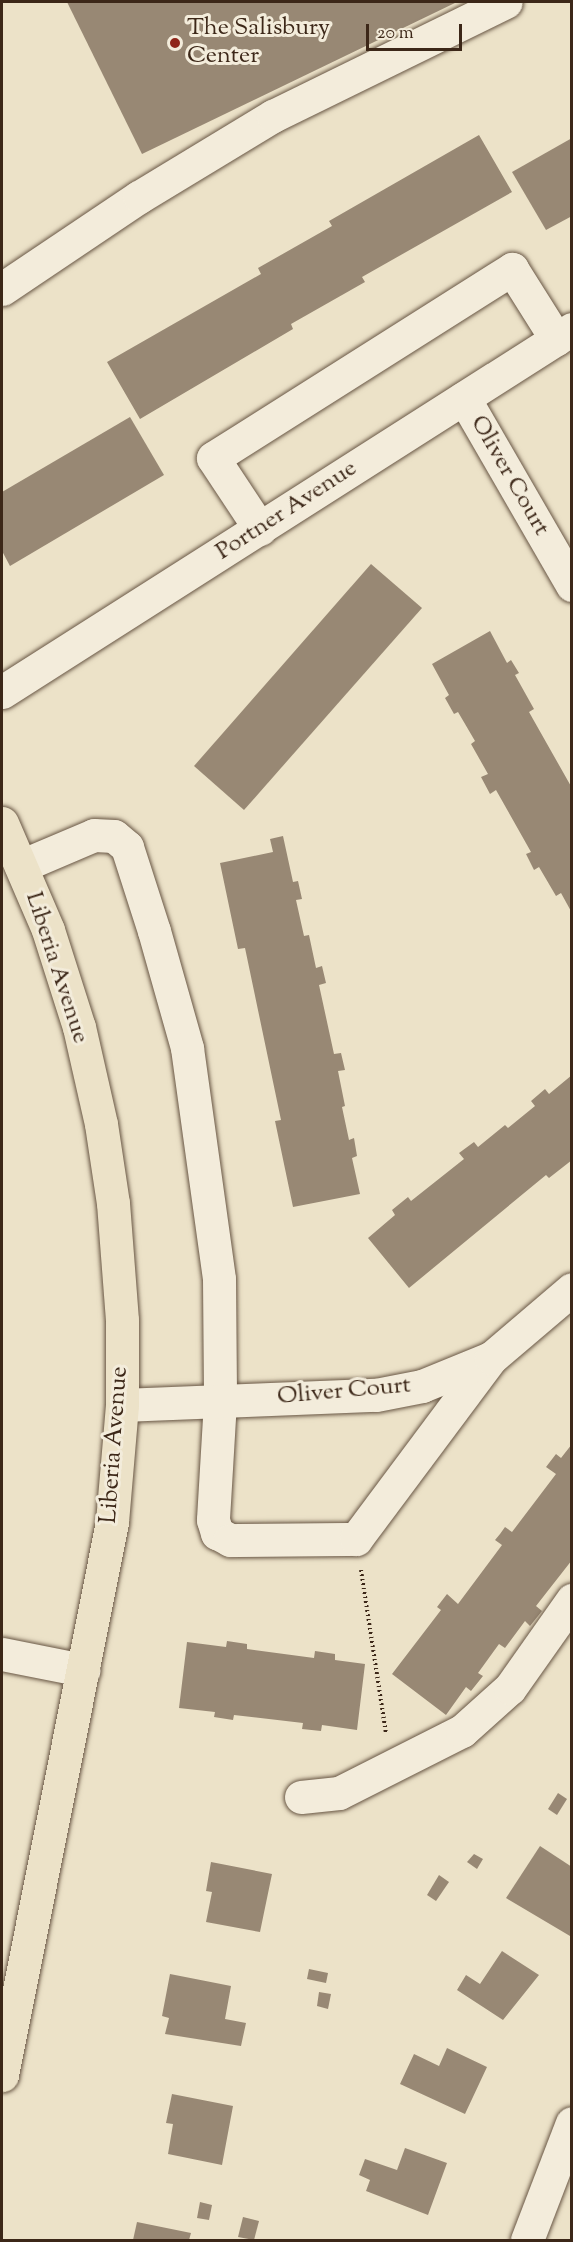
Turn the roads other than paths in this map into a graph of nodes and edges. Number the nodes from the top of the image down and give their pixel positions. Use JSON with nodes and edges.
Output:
{"nodes":[{"id":1,"x":506,"y":2,"type":"edge"},
{"id":2,"x":2,"y":289,"type":"edge"},
{"id":3,"x":564,"y":334,"type":"edge"},
{"id":4,"x":464,"y":398,"type":"junction"},
{"id":5,"x":260,"y":529,"type":"junction"},
{"id":6,"x":572,"y":585,"type":"edge"},
{"id":7,"x":2,"y":692,"type":"edge"},
{"id":8,"x":2,"y":823,"type":"edge"},
{"id":9,"x":21,"y":866,"type":"junction"},
{"id":10,"x":572,"y":1289,"type":"edge"},
{"id":11,"x":490,"y":1358,"type":"junction"},
{"id":12,"x":220,"y":1401,"type":"junction"},
{"id":13,"x":122,"y":1405,"type":"junction"},
{"id":14,"x":572,"y":1600,"type":"edge"},
{"id":15,"x":2,"y":1654,"type":"edge"},
{"id":16,"x":83,"y":1670,"type":"junction"},
{"id":17,"x":302,"y":1797,"type":"dead end"},
{"id":18,"x":2,"y":2075,"type":"edge"},
{"id":19,"x":572,"y":2123,"type":"edge"},
{"id":20,"x":527,"y":2241,"type":"edge"}],
"edges":[{"from":1,"to":2,"type":"street"},
{"from":3,"to":4,"type":"street","name":"Portner Avenue"},
{"from":3,"to":5,"type":"street"},
{"from":4,"to":5,"type":"street","name":"Portner Avenue"},
{"from":4,"to":6,"type":"street","name":"Oliver Court"},
{"from":5,"to":7,"type":"street","name":"Portner Avenue"},
{"from":8,"to":9,"type":"main road","name":"Liberia Avenue"},
{"from":9,"to":12,"type":"street"},
{"from":9,"to":13,"type":"main road","name":"Liberia Avenue"},
{"from":10,"to":11,"type":"street","name":"Oliver Court"},
{"from":11,"to":12,"type":"street","name":"Oliver Court"},
{"from":11,"to":12,"type":"street"},
{"from":12,"to":13,"type":"street","name":"Oliver Court"},
{"from":13,"to":16,"type":"main road","name":"Liberia Avenue"},
{"from":14,"to":17,"type":"street"},
{"from":15,"to":16,"type":"street"},
{"from":16,"to":18,"type":"main road","name":"Liberia Avenue"},
{"from":19,"to":20,"type":"street"}]}
